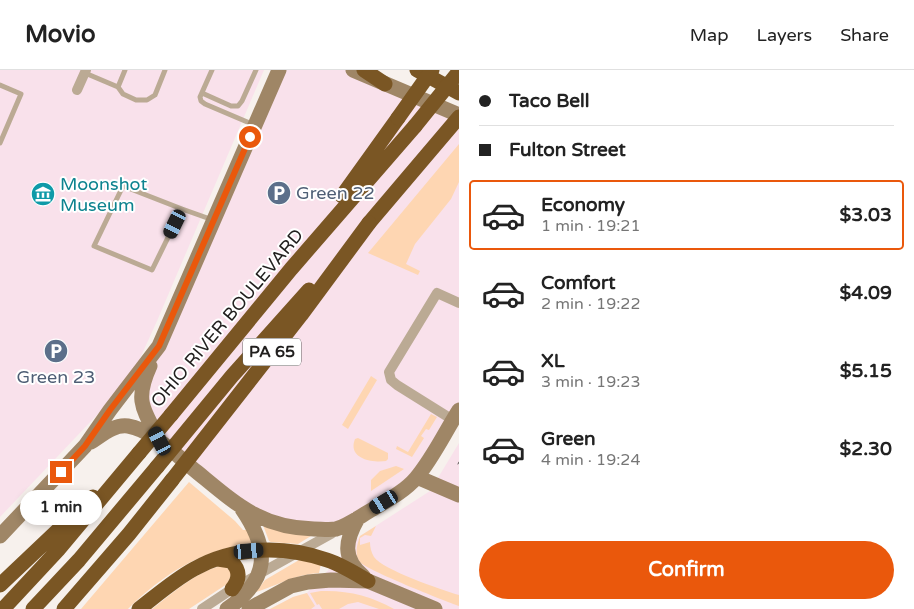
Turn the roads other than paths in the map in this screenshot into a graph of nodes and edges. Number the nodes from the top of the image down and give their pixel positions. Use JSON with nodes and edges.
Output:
{"nodes":[{"id":1,"x":125,"y":70,"type":"edge"},
{"id":2,"x":166,"y":70,"type":"edge"},
{"id":3,"x":212,"y":70,"type":"edge"},
{"id":4,"x":256,"y":70,"type":"edge"},
{"id":5,"x":279,"y":70,"type":"edge"},
{"id":6,"x":353,"y":70,"type":"edge"},
{"id":7,"x":364,"y":70,"type":"edge"},
{"id":8,"x":417,"y":70,"type":"edge"},
{"id":9,"x":432,"y":70,"type":"edge"},
{"id":10,"x":85,"y":71,"type":"edge"},
{"id":11,"x":458,"y":73,"type":"edge"},
{"id":12,"x":385,"y":84,"type":"junction"},
{"id":13,"x":0,"y":85,"type":"edge"},
{"id":14,"x":118,"y":87,"type":"junction"},
{"id":15,"x":77,"y":90,"type":"dead end"},
{"id":16,"x":202,"y":93,"type":"junction"},
{"id":17,"x":459,"y":93,"type":"edge"},
{"id":18,"x":459,"y":116,"type":"edge"},
{"id":19,"x":255,"y":125,"type":"junction"},
{"id":20,"x":0,"y":143,"type":"edge"},
{"id":21,"x":182,"y":209,"type":"junction"},
{"id":22,"x":214,"y":221,"type":"junction"},
{"id":23,"x":370,"y":223,"type":"junction"},
{"id":24,"x":291,"y":269,"type":"junction"},
{"id":25,"x":459,"y":303,"type":"edge"},
{"id":26,"x":159,"y":346,"type":"junction"},
{"id":27,"x":456,"y":415,"type":"edge"},
{"id":28,"x":160,"y":441,"type":"junction"},
{"id":29,"x":85,"y":446,"type":"junction"},
{"id":30,"x":139,"y":453,"type":"junction"},
{"id":31,"x":417,"y":477,"type":"junction"},
{"id":32,"x":459,"y":495,"type":"edge"},
{"id":33,"x":242,"y":508,"type":"junction"},
{"id":34,"x":358,"y":518,"type":"junction"},
{"id":35,"x":337,"y":528,"type":"junction"},
{"id":36,"x":0,"y":536,"type":"edge"},
{"id":37,"x":262,"y":550,"type":"junction"},
{"id":38,"x":300,"y":553,"type":"junction"},
{"id":39,"x":218,"y":559,"type":"junction"},
{"id":40,"x":257,"y":575,"type":"junction"},
{"id":41,"x":368,"y":581,"type":"junction"},
{"id":42,"x":0,"y":585,"type":"edge"},
{"id":43,"x":232,"y":589,"type":"junction"},
{"id":44,"x":251,"y":608,"type":"edge"},
{"id":45,"x":3,"y":609,"type":"edge"},
{"id":46,"x":33,"y":609,"type":"edge"},
{"id":47,"x":64,"y":609,"type":"edge"},
{"id":48,"x":139,"y":609,"type":"edge"},
{"id":49,"x":202,"y":609,"type":"edge"},
{"id":50,"x":227,"y":609,"type":"edge"},
{"id":51,"x":435,"y":609,"type":"edge"}],
"edges":[{"from":1,"to":14,"type":"lane"},
{"from":2,"to":14,"type":"lane"},
{"from":3,"to":16,"type":"lane"},
{"from":4,"to":16,"type":"lane"},
{"from":5,"to":19,"type":"main road"},
{"from":6,"to":12,"type":"main road"},
{"from":7,"to":12,"type":"highway"},
{"from":8,"to":17,"type":"highway"},
{"from":9,"to":24,"type":"highway","bridge":true},
{"from":10,"to":14,"type":"lane"},
{"from":10,"to":15,"type":"street"},
{"from":11,"to":24,"type":"highway","name":"OHIO RIVER BOULEVARD","number":"PA 65","bridge":true},
{"from":12,"to":18,"type":"main road"},
{"from":13,"to":20,"type":"lane"},
{"from":16,"to":19,"type":"lane"},
{"from":18,"to":23,"type":"highway","number":"PA 65"},
{"from":19,"to":22,"type":"main road"},
{"from":21,"to":21,"type":"lane"},
{"from":21,"to":22,"type":"lane"},
{"from":22,"to":26,"type":"main road"},
{"from":23,"to":46,"type":"highway","bridge":true},
{"from":23,"to":47,"type":"highway","number":"PA 65","bridge":true},
{"from":24,"to":30,"type":"highway","name":"OHIO RIVER BOULEVARD","number":"PA 65","bridge":true},
{"from":25,"to":27,"type":"street"},
{"from":26,"to":28,"type":"main road"},
{"from":26,"to":29,"type":"main road"},
{"from":27,"to":31,"type":"main road"},
{"from":28,"to":29,"type":"main road"},
{"from":28,"to":33,"type":"main road"},
{"from":29,"to":36,"type":"main road"},
{"from":30,"to":42,"type":"highway"},
{"from":30,"to":45,"type":"highway","name":"OHIO RIVER BOULEVARD","number":"PA 65"},
{"from":31,"to":32,"type":"main road"},
{"from":31,"to":34,"type":"main road"},
{"from":33,"to":35,"type":"main road"},
{"from":33,"to":37,"type":"main road"},
{"from":34,"to":35,"type":"main road"},
{"from":34,"to":41,"type":"main road"},
{"from":35,"to":38,"type":"street"},
{"from":37,"to":38,"type":"highway"},
{"from":37,"to":39,"type":"highway"},
{"from":37,"to":40,"type":"main road"},
{"from":38,"to":40,"type":"street"},
{"from":38,"to":41,"type":"highway"},
{"from":39,"to":43,"type":"highway"},
{"from":39,"to":48,"type":"highway"},
{"from":40,"to":43,"type":"street"},
{"from":40,"to":50,"type":"main road"},
{"from":41,"to":44,"type":"main road"},
{"from":41,"to":51,"type":"main road"},
{"from":43,"to":49,"type":"street"}]}
